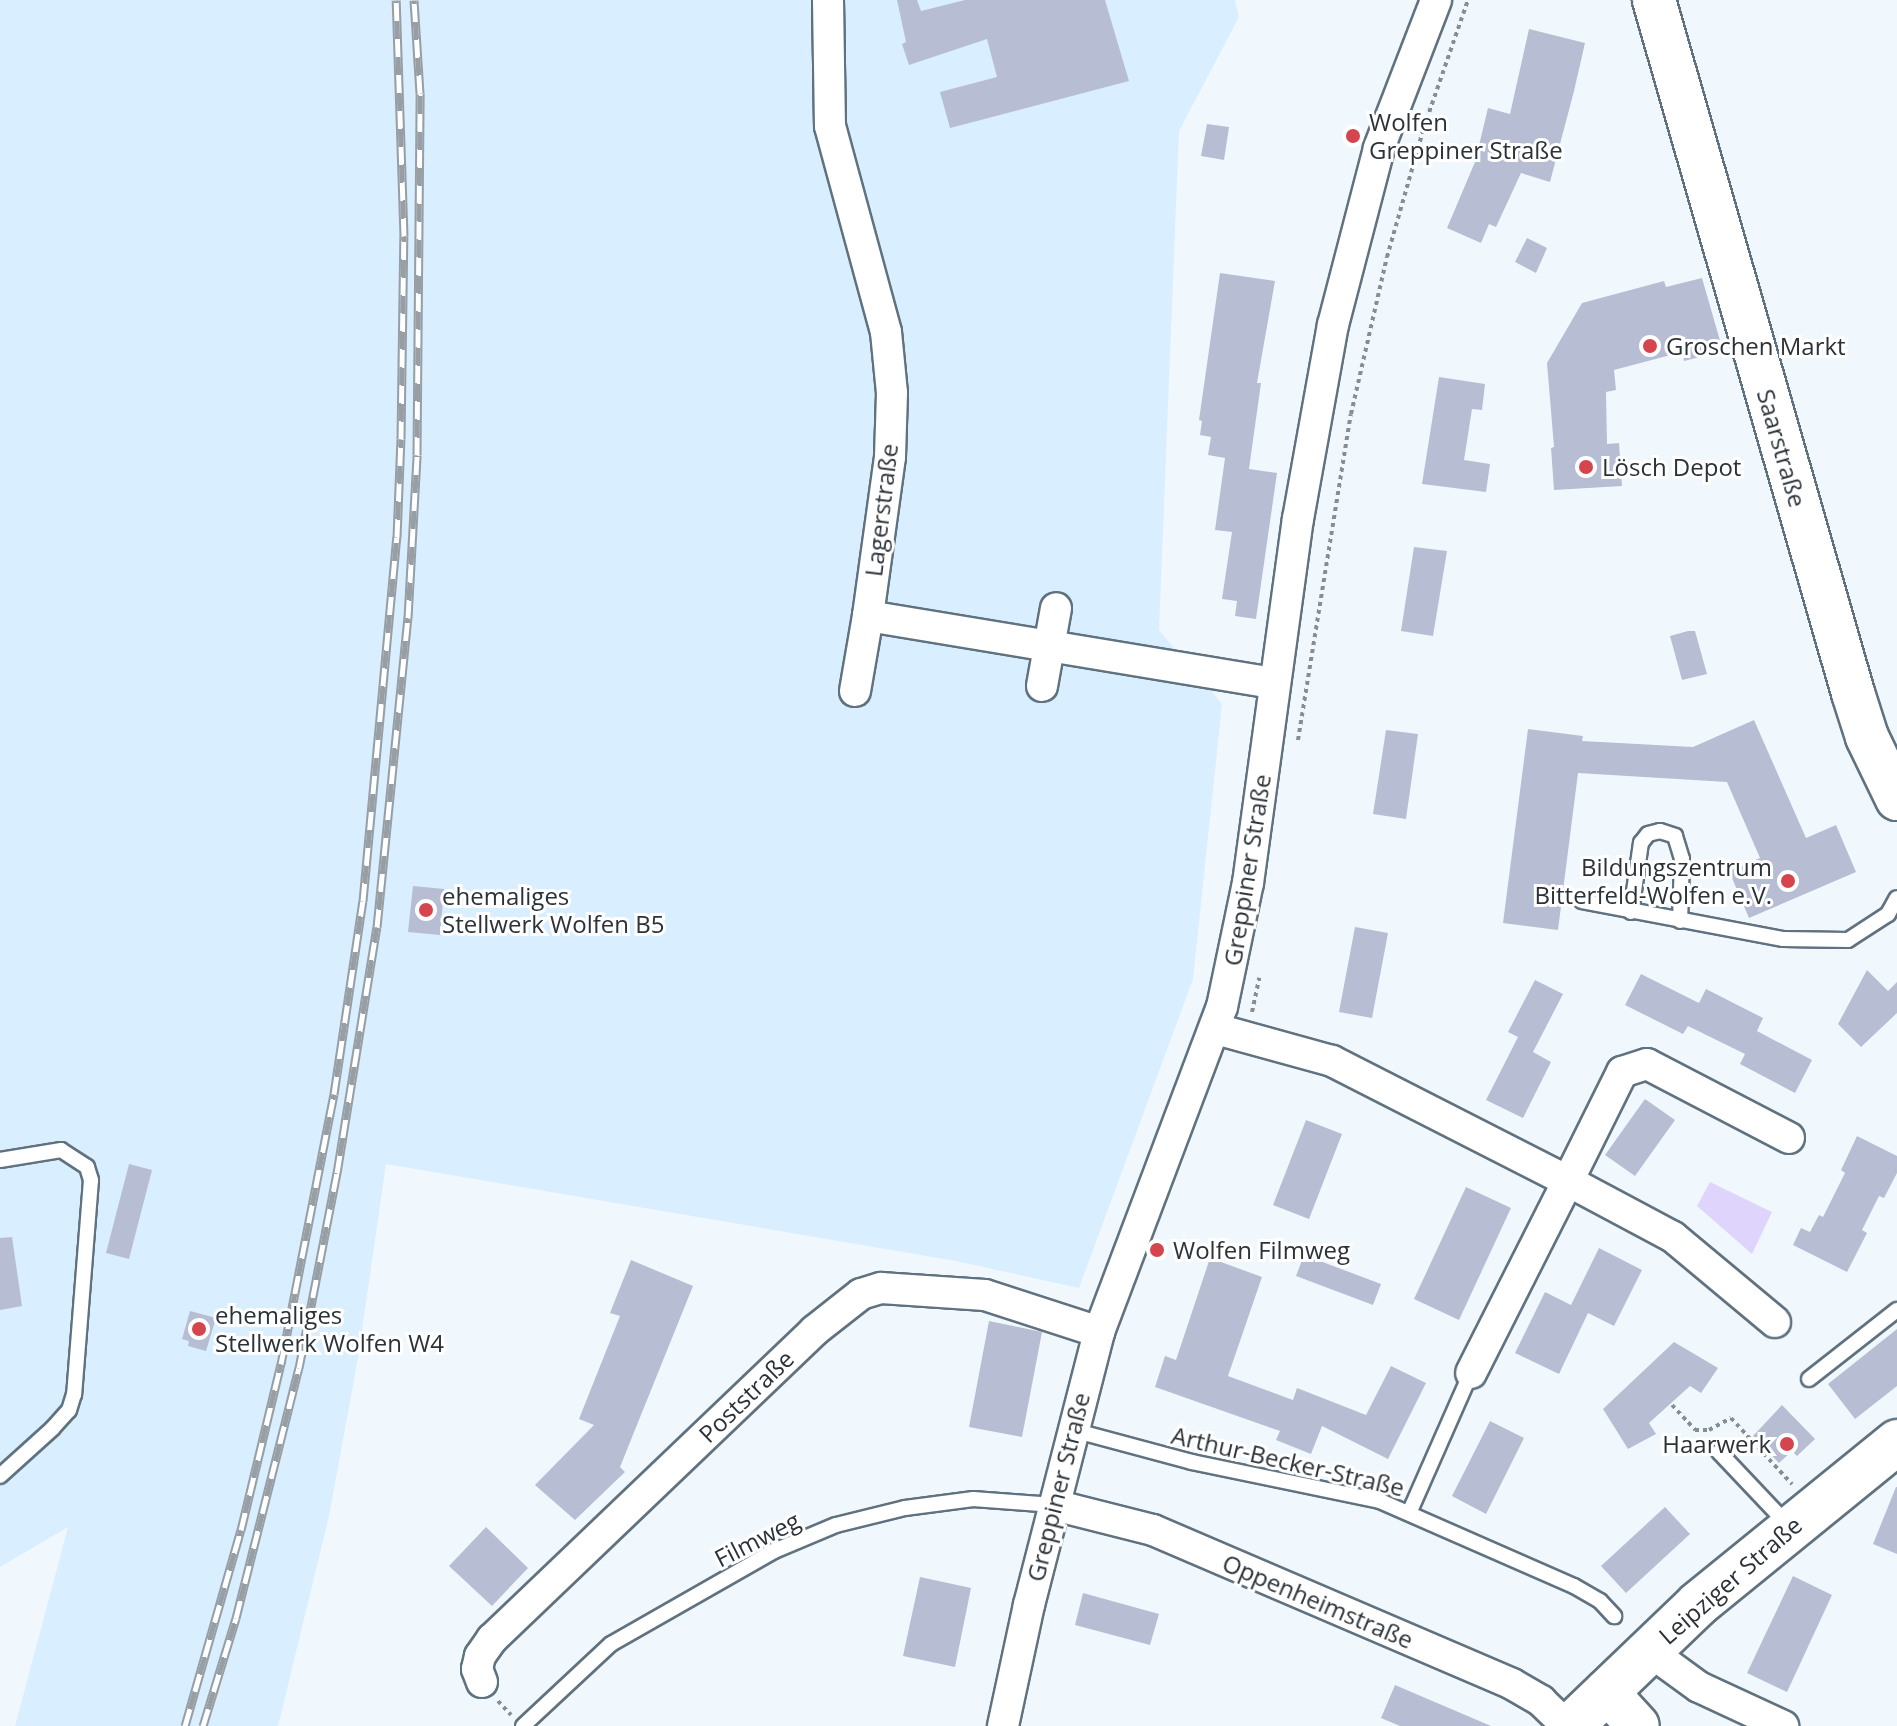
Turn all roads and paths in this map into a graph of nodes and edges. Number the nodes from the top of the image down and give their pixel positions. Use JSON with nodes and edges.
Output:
{"nodes":[{"id":1,"x":828,"y":0,"type":"edge"},
{"id":2,"x":1436,"y":0,"type":"edge"},
{"id":3,"x":1468,"y":0,"type":"edge"},
{"id":4,"x":1654,"y":0,"type":"edge"},
{"id":5,"x":1056,"y":608,"type":"dead end"},
{"id":6,"x":868,"y":616,"type":"junction"},
{"id":7,"x":1048,"y":648,"type":"junction"},
{"id":8,"x":1274,"y":683,"type":"junction"},
{"id":9,"x":1042,"y":686,"type":"dead end"},
{"id":10,"x":855,"y":691,"type":"dead end"},
{"id":11,"x":1297,"y":745,"type":"dead end"},
{"id":12,"x":1897,"y":799,"type":"edge"},
{"id":13,"x":1897,"y":898,"type":"edge"},
{"id":14,"x":1582,"y":901,"type":"dead end"},
{"id":15,"x":1631,"y":912,"type":"junction"},
{"id":16,"x":1680,"y":921,"type":"junction"},
{"id":17,"x":1261,"y":965,"type":"dead end"},
{"id":18,"x":1216,"y":1029,"type":"junction"},
{"id":19,"x":1247,"y":1038,"type":"junction"},
{"id":20,"x":1789,"y":1138,"type":"dead end"},
{"id":21,"x":0,"y":1160,"type":"edge"},
{"id":22,"x":1568,"y":1181,"type":"junction"},
{"id":23,"x":1897,"y":1310,"type":"edge"},
{"id":24,"x":1775,"y":1322,"type":"dead end"},
{"id":25,"x":1099,"y":1332,"type":"junction"},
{"id":26,"x":1471,"y":1373,"type":"joint"},
{"id":27,"x":1809,"y":1379,"type":"dead end"},
{"id":28,"x":1072,"y":1430,"type":"junction"},
{"id":29,"x":1897,"y":1442,"type":"edge"},
{"id":30,"x":1719,"y":1452,"type":"dead end"},
{"id":31,"x":0,"y":1476,"type":"edge"},
{"id":32,"x":1054,"y":1505,"type":"junction"},
{"id":33,"x":1410,"y":1511,"type":"junction"},
{"id":34,"x":1790,"y":1527,"type":"junction"},
{"id":35,"x":1614,"y":1616,"type":"dead end"},
{"id":36,"x":1648,"y":1650,"type":"junction"},
{"id":37,"x":482,"y":1682,"type":"dead end"},
{"id":38,"x":1606,"y":1691,"type":"junction"},
{"id":39,"x":523,"y":1726,"type":"edge"},
{"id":40,"x":1003,"y":1726,"type":"edge"},
{"id":41,"x":1569,"y":1726,"type":"edge"},
{"id":42,"x":1638,"y":1726,"type":"edge"},
{"id":43,"x":1783,"y":1726,"type":"edge"}],
"edges":[{"from":1,"to":6,"type":"street","name":"Lagerstraße"},
{"from":2,"to":8,"type":"street","name":"Greppiner Straße"},
{"from":3,"to":11,"type":"path"},
{"from":4,"to":12,"type":"street","name":"Saarstraße"},
{"from":5,"to":7,"type":"street"},
{"from":6,"to":7,"type":"street"},
{"from":6,"to":10,"type":"street","name":"Lagerstraße"},
{"from":7,"to":8,"type":"street"},
{"from":7,"to":9,"type":"street"},
{"from":8,"to":18,"type":"street","name":"Greppiner Straße"},
{"from":13,"to":16,"type":"lane"},
{"from":14,"to":15,"type":"lane"},
{"from":15,"to":16,"type":"lane"},
{"from":15,"to":16,"type":"lane"},
{"from":17,"to":19,"type":"path"},
{"from":18,"to":19,"type":"street"},
{"from":18,"to":25,"type":"street","name":"Greppiner Straße"},
{"from":19,"to":22,"type":"street"},
{"from":20,"to":22,"type":"street"},
{"from":21,"to":31,"type":"lane"},
{"from":22,"to":24,"type":"street"},
{"from":22,"to":26,"type":"street"},
{"from":23,"to":27,"type":"lane"},
{"from":25,"to":28,"type":"street","name":"Greppiner Straße"},
{"from":25,"to":37,"type":"street","name":"Poststraße"},
{"from":26,"to":33,"type":"lane"},
{"from":28,"to":32,"type":"street","name":"Greppiner Straße"},
{"from":28,"to":33,"type":"lane","name":"Arthur-Becker-Straße"},
{"from":29,"to":34,"type":"main road","name":"Leipziger Straße"},
{"from":30,"to":34,"type":"lane"},
{"from":32,"to":39,"type":"lane","name":"Filmweg"},
{"from":32,"to":40,"type":"street","name":"Greppiner Straße"},
{"from":32,"to":41,"type":"street","name":"Oppenheimstraße"},
{"from":33,"to":35,"type":"lane","name":"Arthur-Becker-Straße"},
{"from":34,"to":36,"type":"main road","name":"Leipziger Straße"},
{"from":36,"to":38,"type":"main road","name":"Leipziger Straße"},
{"from":36,"to":43,"type":"street"},
{"from":38,"to":41,"type":"main road","name":"Leipziger Straße"},
{"from":38,"to":42,"type":"street"}]}
